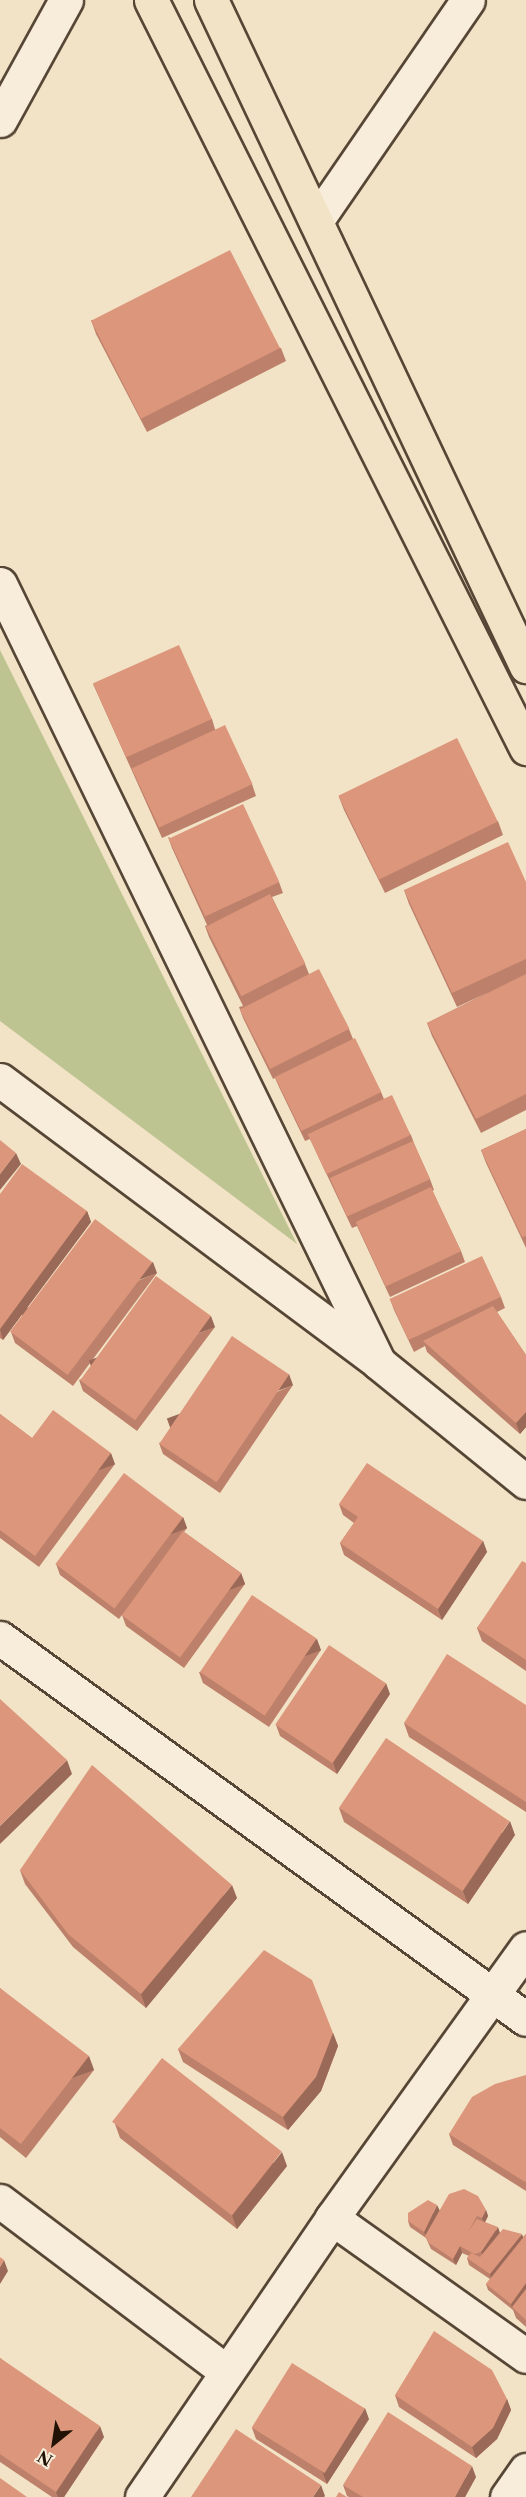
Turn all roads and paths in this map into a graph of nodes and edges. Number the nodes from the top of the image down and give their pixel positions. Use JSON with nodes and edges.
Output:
{"nodes":[{"id":1,"x":66,"y":0,"type":"edge"},
{"id":2,"x":152,"y":0,"type":"edge"},
{"id":3,"x":211,"y":0,"type":"edge"},
{"id":4,"x":468,"y":0,"type":"edge"},
{"id":5,"x":0,"y":120,"type":"edge"},
{"id":6,"x":316,"y":221,"type":"junction"},
{"id":7,"x":0,"y":584,"type":"edge"},
{"id":8,"x":526,"y":666,"type":"edge"},
{"id":9,"x":526,"y":748,"type":"edge"},
{"id":10,"x":0,"y":1080,"type":"edge"},
{"id":11,"x":379,"y":1363,"type":"junction"},
{"id":12,"x":526,"y":1482,"type":"edge"},
{"id":13,"x":0,"y":1638,"type":"edge"},
{"id":14,"x":526,"y":1948,"type":"edge"},
{"id":15,"x":494,"y":1996,"type":"junction"},
{"id":16,"x":526,"y":2019,"type":"edge"},
{"id":17,"x":0,"y":2201,"type":"edge"},
{"id":18,"x":332,"y":2218,"type":"junction"},
{"id":19,"x":526,"y":2356,"type":"edge"},
{"id":20,"x":226,"y":2371,"type":"junction"},
{"id":21,"x":526,"y":2470,"type":"edge"},
{"id":22,"x":142,"y":2497,"type":"edge"},
{"id":23,"x":507,"y":2497,"type":"edge"}],
"edges":[{"from":1,"to":5,"type":"street"},
{"from":2,"to":9,"type":"main road"},
{"from":3,"to":6,"type":"main road"},
{"from":4,"to":6,"type":"street"},
{"from":6,"to":8,"type":"main road"},
{"from":7,"to":11,"type":"street"},
{"from":10,"to":11,"type":"street"},
{"from":11,"to":12,"type":"street"},
{"from":13,"to":15,"type":"street"},
{"from":14,"to":15,"type":"street"},
{"from":15,"to":16,"type":"street"},
{"from":15,"to":18,"type":"street"},
{"from":17,"to":20,"type":"street"},
{"from":18,"to":19,"type":"street"},
{"from":18,"to":20,"type":"street"},
{"from":20,"to":22,"type":"street"},
{"from":21,"to":23,"type":"street"}]}
